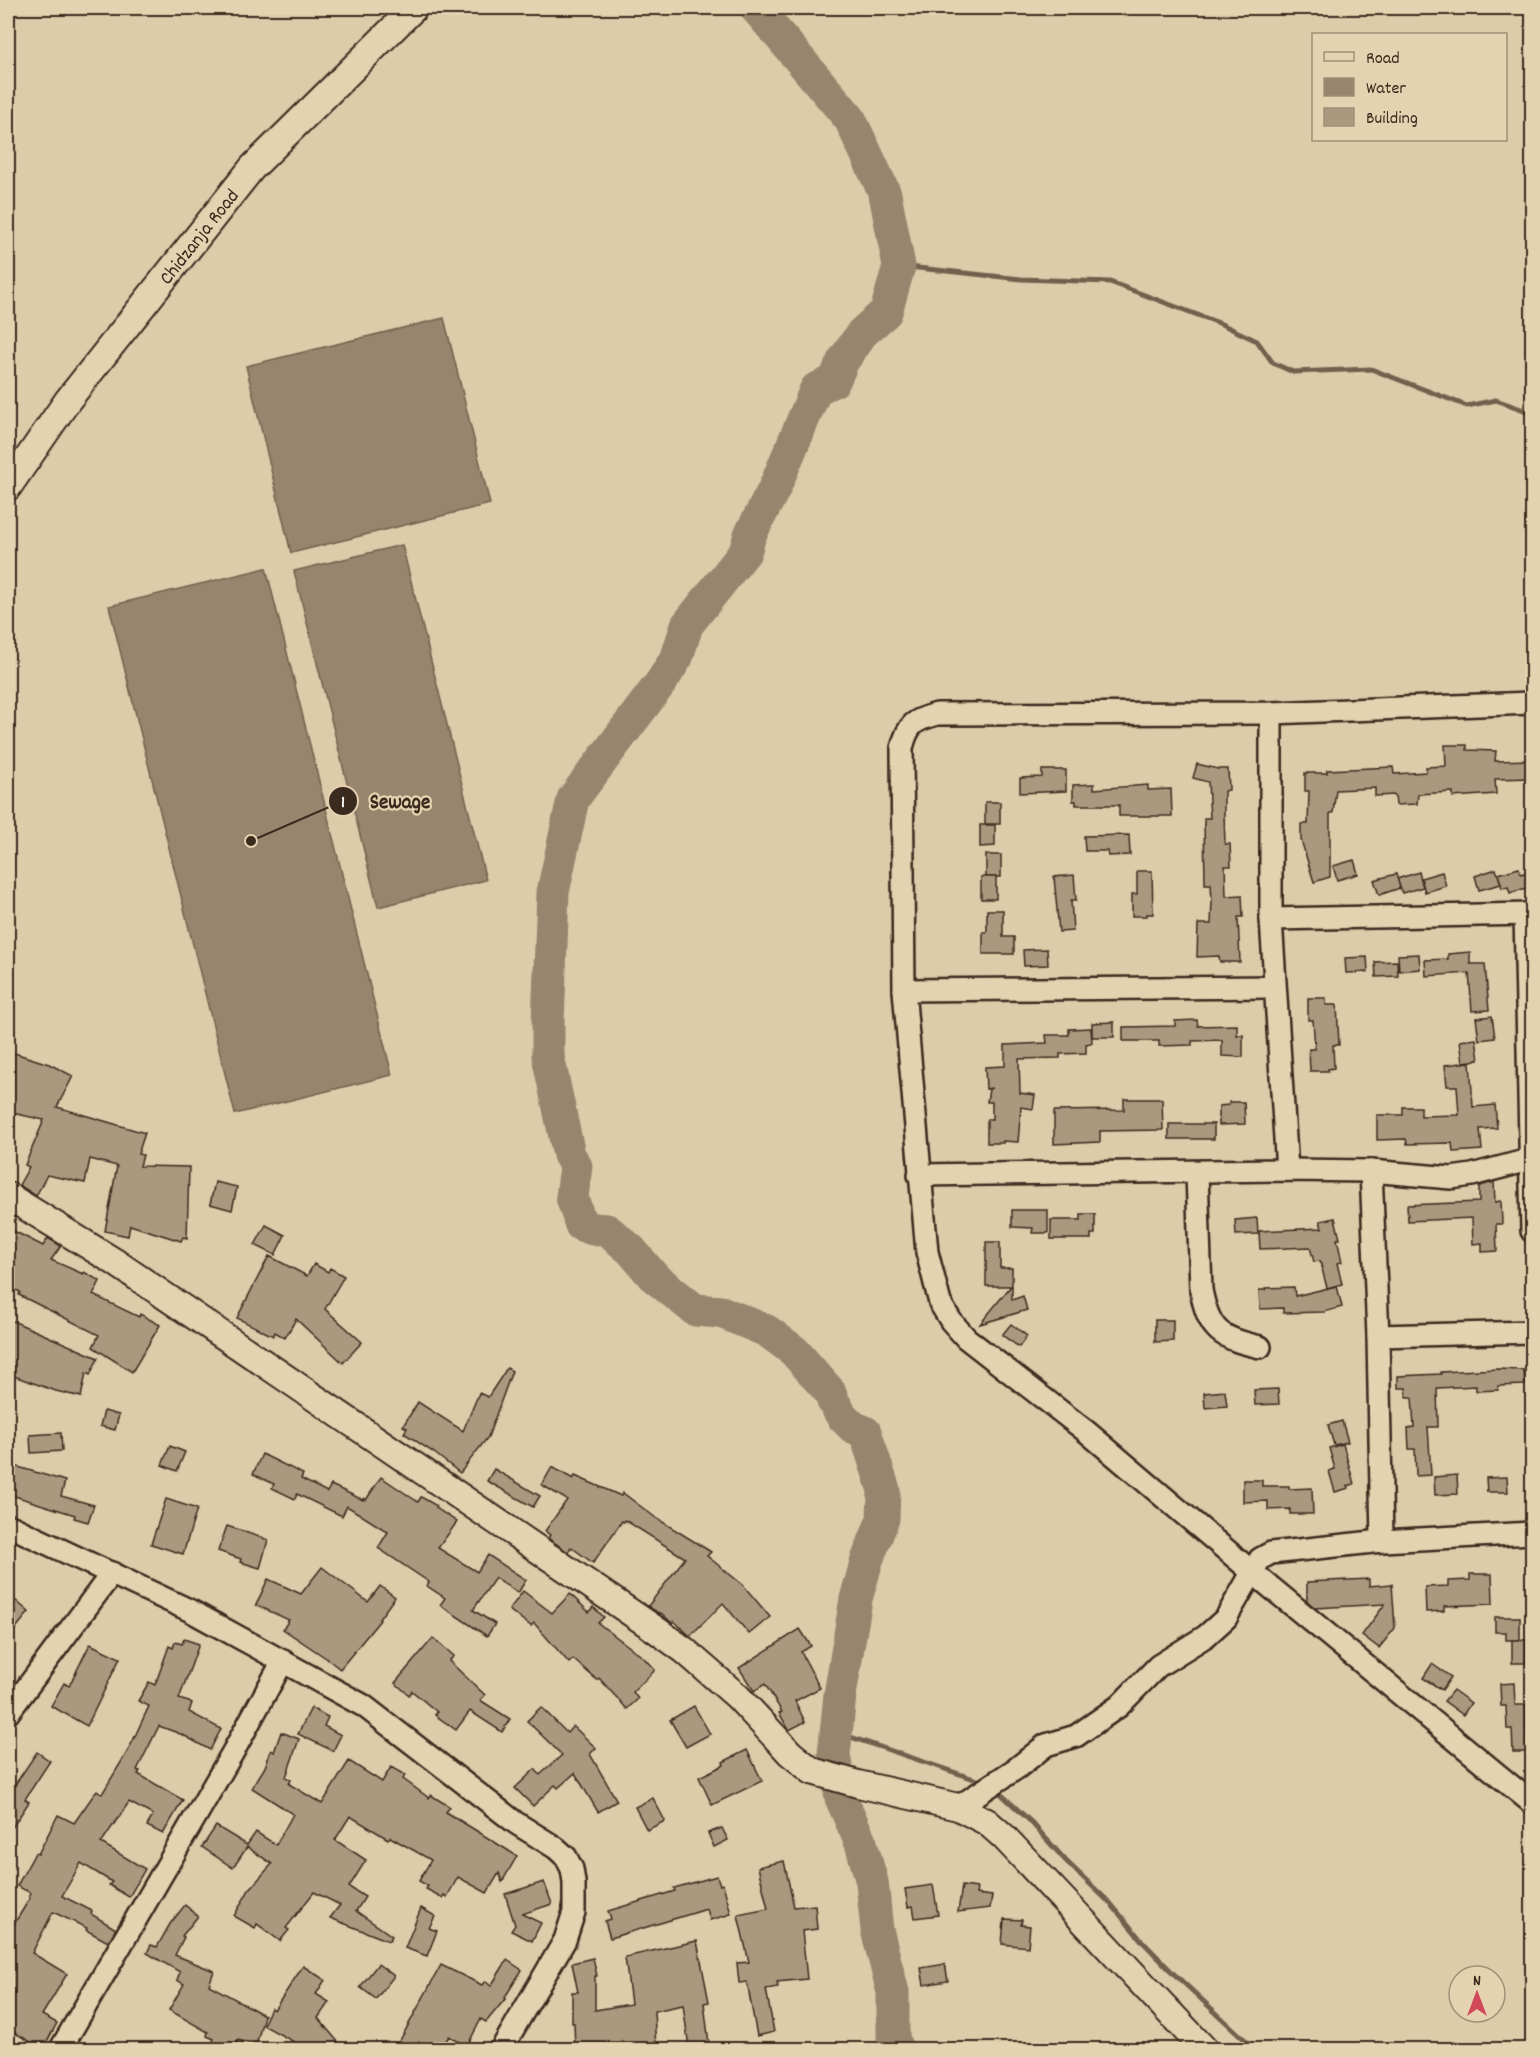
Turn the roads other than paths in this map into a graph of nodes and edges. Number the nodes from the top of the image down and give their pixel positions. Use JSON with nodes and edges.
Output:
{"nodes":[{"id":1,"x":414,"y":8,"type":"edge"},
{"id":2,"x":8,"y":487,"type":"edge"},
{"id":3,"x":1533,"y":704,"type":"edge"},
{"id":4,"x":1271,"y":713,"type":"junction"},
{"id":5,"x":1529,"y":914,"type":"edge"},
{"id":6,"x":1271,"y":919,"type":"junction"},
{"id":7,"x":1274,"y":987,"type":"junction"},
{"id":8,"x":904,"y":990,"type":"junction"},
{"id":9,"x":1532,"y":1159,"type":"edge"},
{"id":10,"x":1287,"y":1170,"type":"junction"},
{"id":11,"x":1371,"y":1171,"type":"junction"},
{"id":12,"x":1197,"y":1173,"type":"junction"},
{"id":13,"x":919,"y":1175,"type":"junction"},
{"id":14,"x":8,"y":1196,"type":"edge"},
{"id":15,"x":1533,"y":1231,"type":"edge"},
{"id":16,"x":1533,"y":1332,"type":"edge"},
{"id":17,"x":1378,"y":1336,"type":"junction"},
{"id":18,"x":1260,"y":1347,"type":"dead end"},
{"id":19,"x":8,"y":1525,"type":"edge"},
{"id":20,"x":1533,"y":1533,"type":"edge"},
{"id":21,"x":1382,"y":1541,"type":"junction"},
{"id":22,"x":1251,"y":1571,"type":"junction"},
{"id":23,"x":112,"y":1573,"type":"junction"},
{"id":24,"x":283,"y":1661,"type":"junction"},
{"id":25,"x":8,"y":1713,"type":"edge"},
{"id":26,"x":1533,"y":1803,"type":"edge"},
{"id":27,"x":958,"y":1807,"type":"junction"},
{"id":28,"x":60,"y":2049,"type":"edge"},
{"id":29,"x":501,"y":2049,"type":"edge"},
{"id":30,"x":1205,"y":2049,"type":"edge"}],
"edges":[{"from":1,"to":2,"type":"street","name":"Chidzanja Road"},
{"from":3,"to":4,"type":"street"},
{"from":4,"to":6,"type":"street"},
{"from":4,"to":8,"type":"street"},
{"from":5,"to":6,"type":"street"},
{"from":5,"to":9,"type":"street"},
{"from":6,"to":7,"type":"street"},
{"from":7,"to":8,"type":"street"},
{"from":7,"to":10,"type":"street"},
{"from":8,"to":13,"type":"street"},
{"from":9,"to":11,"type":"street"},
{"from":9,"to":15,"type":"street"},
{"from":10,"to":11,"type":"street"},
{"from":10,"to":12,"type":"street"},
{"from":11,"to":17,"type":"street"},
{"from":12,"to":13,"type":"street"},
{"from":12,"to":18,"type":"street"},
{"from":13,"to":22,"type":"street"},
{"from":14,"to":27,"type":"street"},
{"from":16,"to":17,"type":"street"},
{"from":17,"to":21,"type":"street"},
{"from":19,"to":23,"type":"street"},
{"from":20,"to":21,"type":"street"},
{"from":21,"to":22,"type":"street"},
{"from":22,"to":26,"type":"street"},
{"from":22,"to":27,"type":"street"},
{"from":23,"to":24,"type":"street"},
{"from":23,"to":25,"type":"street"},
{"from":24,"to":28,"type":"street"},
{"from":24,"to":29,"type":"street"},
{"from":27,"to":30,"type":"street"}]}
